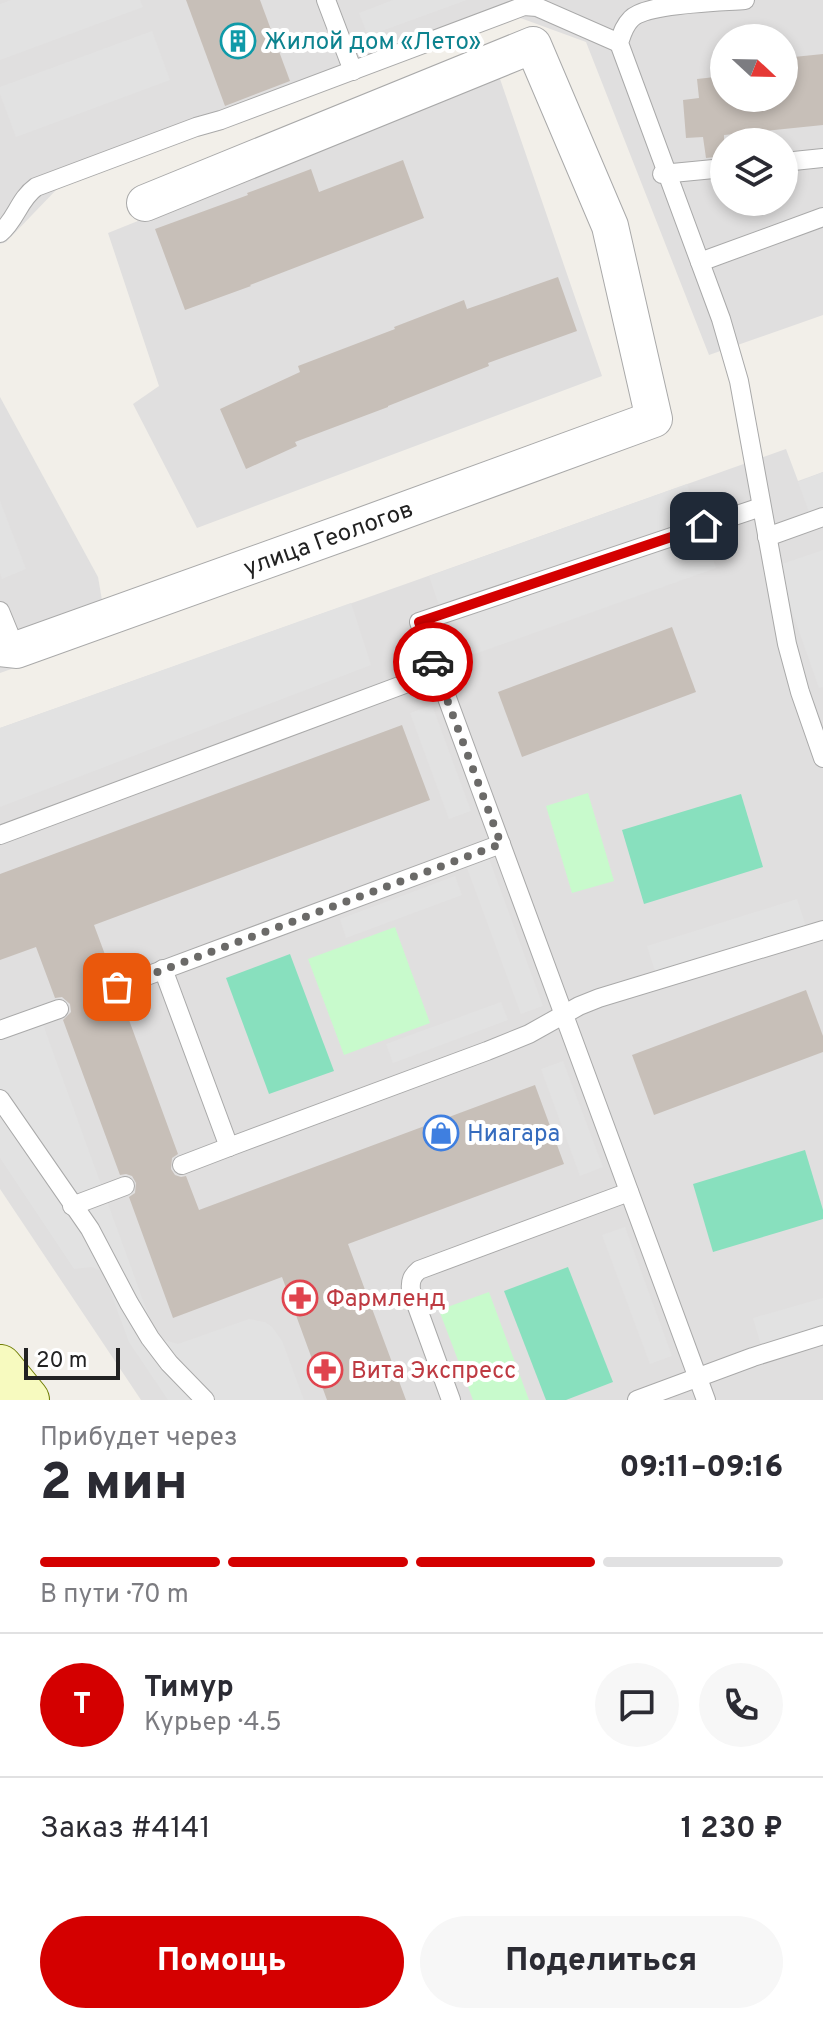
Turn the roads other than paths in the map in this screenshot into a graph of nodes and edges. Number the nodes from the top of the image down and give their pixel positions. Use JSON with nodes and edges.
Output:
{"nodes":[{"id":1,"x":326,"y":0,"type":"edge"},
{"id":2,"x":745,"y":0,"type":"edge"},
{"id":3,"x":530,"y":3,"type":"edge"},
{"id":4,"x":651,"y":4,"type":"edge"},
{"id":5,"x":619,"y":43,"type":"junction"},
{"id":6,"x":353,"y":71,"type":"junction"},
{"id":7,"x":823,"y":158,"type":"edge"},
{"id":8,"x":798,"y":161,"type":"edge"},
{"id":9,"x":710,"y":169,"type":"edge"},
{"id":10,"x":665,"y":173,"type":"junction"},
{"id":11,"x":145,"y":203,"type":"dead end"},
{"id":12,"x":823,"y":217,"type":"edge"},
{"id":13,"x":0,"y":233,"type":"edge"},
{"id":14,"x":700,"y":262,"type":"junction"},
{"id":15,"x":761,"y":507,"type":"junction"},
{"id":16,"x":823,"y":517,"type":"edge"},
{"id":17,"x":767,"y":537,"type":"junction"},
{"id":18,"x":0,"y":611,"type":"edge"},
{"id":19,"x":8,"y":649,"type":"edge"},
{"id":20,"x":437,"y":672,"type":"junction"},
{"id":21,"x":816,"y":717,"type":"edge"},
{"id":22,"x":823,"y":758,"type":"edge"},
{"id":23,"x":0,"y":835,"type":"edge"},
{"id":24,"x":501,"y":844,"type":"junction"},
{"id":25,"x":823,"y":930,"type":"edge"},
{"id":26,"x":163,"y":969,"type":"junction"},
{"id":27,"x":117,"y":987,"type":"dead end"},
{"id":28,"x":59,"y":1009,"type":"dead end"},
{"id":29,"x":564,"y":1015,"type":"junction"},
{"id":30,"x":0,"y":1030,"type":"edge"},
{"id":31,"x":0,"y":1099,"type":"edge"},
{"id":32,"x":229,"y":1147,"type":"junction"},
{"id":33,"x":182,"y":1165,"type":"dead end"},
{"id":34,"x":125,"y":1186,"type":"dead end"},
{"id":35,"x":629,"y":1192,"type":"junction"},
{"id":36,"x":72,"y":1206,"type":"junction"},
{"id":37,"x":823,"y":1335,"type":"edge"},
{"id":38,"x":0,"y":1367,"type":"edge"},
{"id":39,"x":697,"y":1377,"type":"junction"},
{"id":40,"x":27,"y":1400,"type":"edge"},
{"id":41,"x":205,"y":1400,"type":"edge"},
{"id":42,"x":451,"y":1400,"type":"edge"},
{"id":43,"x":637,"y":1400,"type":"edge"},
{"id":44,"x":706,"y":1400,"type":"edge"}],
"edges":[{"from":1,"to":6,"type":"lane"},
{"from":2,"to":4,"type":"lane"},
{"from":3,"to":5,"type":"lane"},
{"from":3,"to":6,"type":"lane"},
{"from":4,"to":5,"type":"lane"},
{"from":5,"to":10,"type":"lane"},
{"from":6,"to":13,"type":"lane"},
{"from":7,"to":8,"type":"lane"},
{"from":9,"to":10,"type":"lane"},
{"from":10,"to":14,"type":"lane"},
{"from":11,"to":19,"type":"street","name":"улица Геологов"},
{"from":12,"to":14,"type":"lane"},
{"from":14,"to":15,"type":"lane"},
{"from":15,"to":17,"type":"lane"},
{"from":15,"to":20,"type":"lane"},
{"from":16,"to":17,"type":"lane"},
{"from":17,"to":21,"type":"lane"},
{"from":18,"to":19,"type":"lane"},
{"from":20,"to":23,"type":"lane"},
{"from":20,"to":24,"type":"lane"},
{"from":21,"to":22,"type":"lane"},
{"from":24,"to":26,"type":"lane"},
{"from":24,"to":29,"type":"lane"},
{"from":25,"to":29,"type":"lane"},
{"from":26,"to":27,"type":"lane"},
{"from":26,"to":32,"type":"lane"},
{"from":28,"to":30,"type":"lane"},
{"from":29,"to":32,"type":"lane"},
{"from":29,"to":35,"type":"lane"},
{"from":31,"to":36,"type":"lane"},
{"from":32,"to":33,"type":"lane"},
{"from":34,"to":36,"type":"lane"},
{"from":35,"to":39,"type":"lane"},
{"from":35,"to":42,"type":"lane"},
{"from":36,"to":41,"type":"lane"},
{"from":37,"to":39,"type":"lane"},
{"from":38,"to":40,"type":"main road"},
{"from":39,"to":43,"type":"lane"},
{"from":39,"to":44,"type":"lane"}]}
